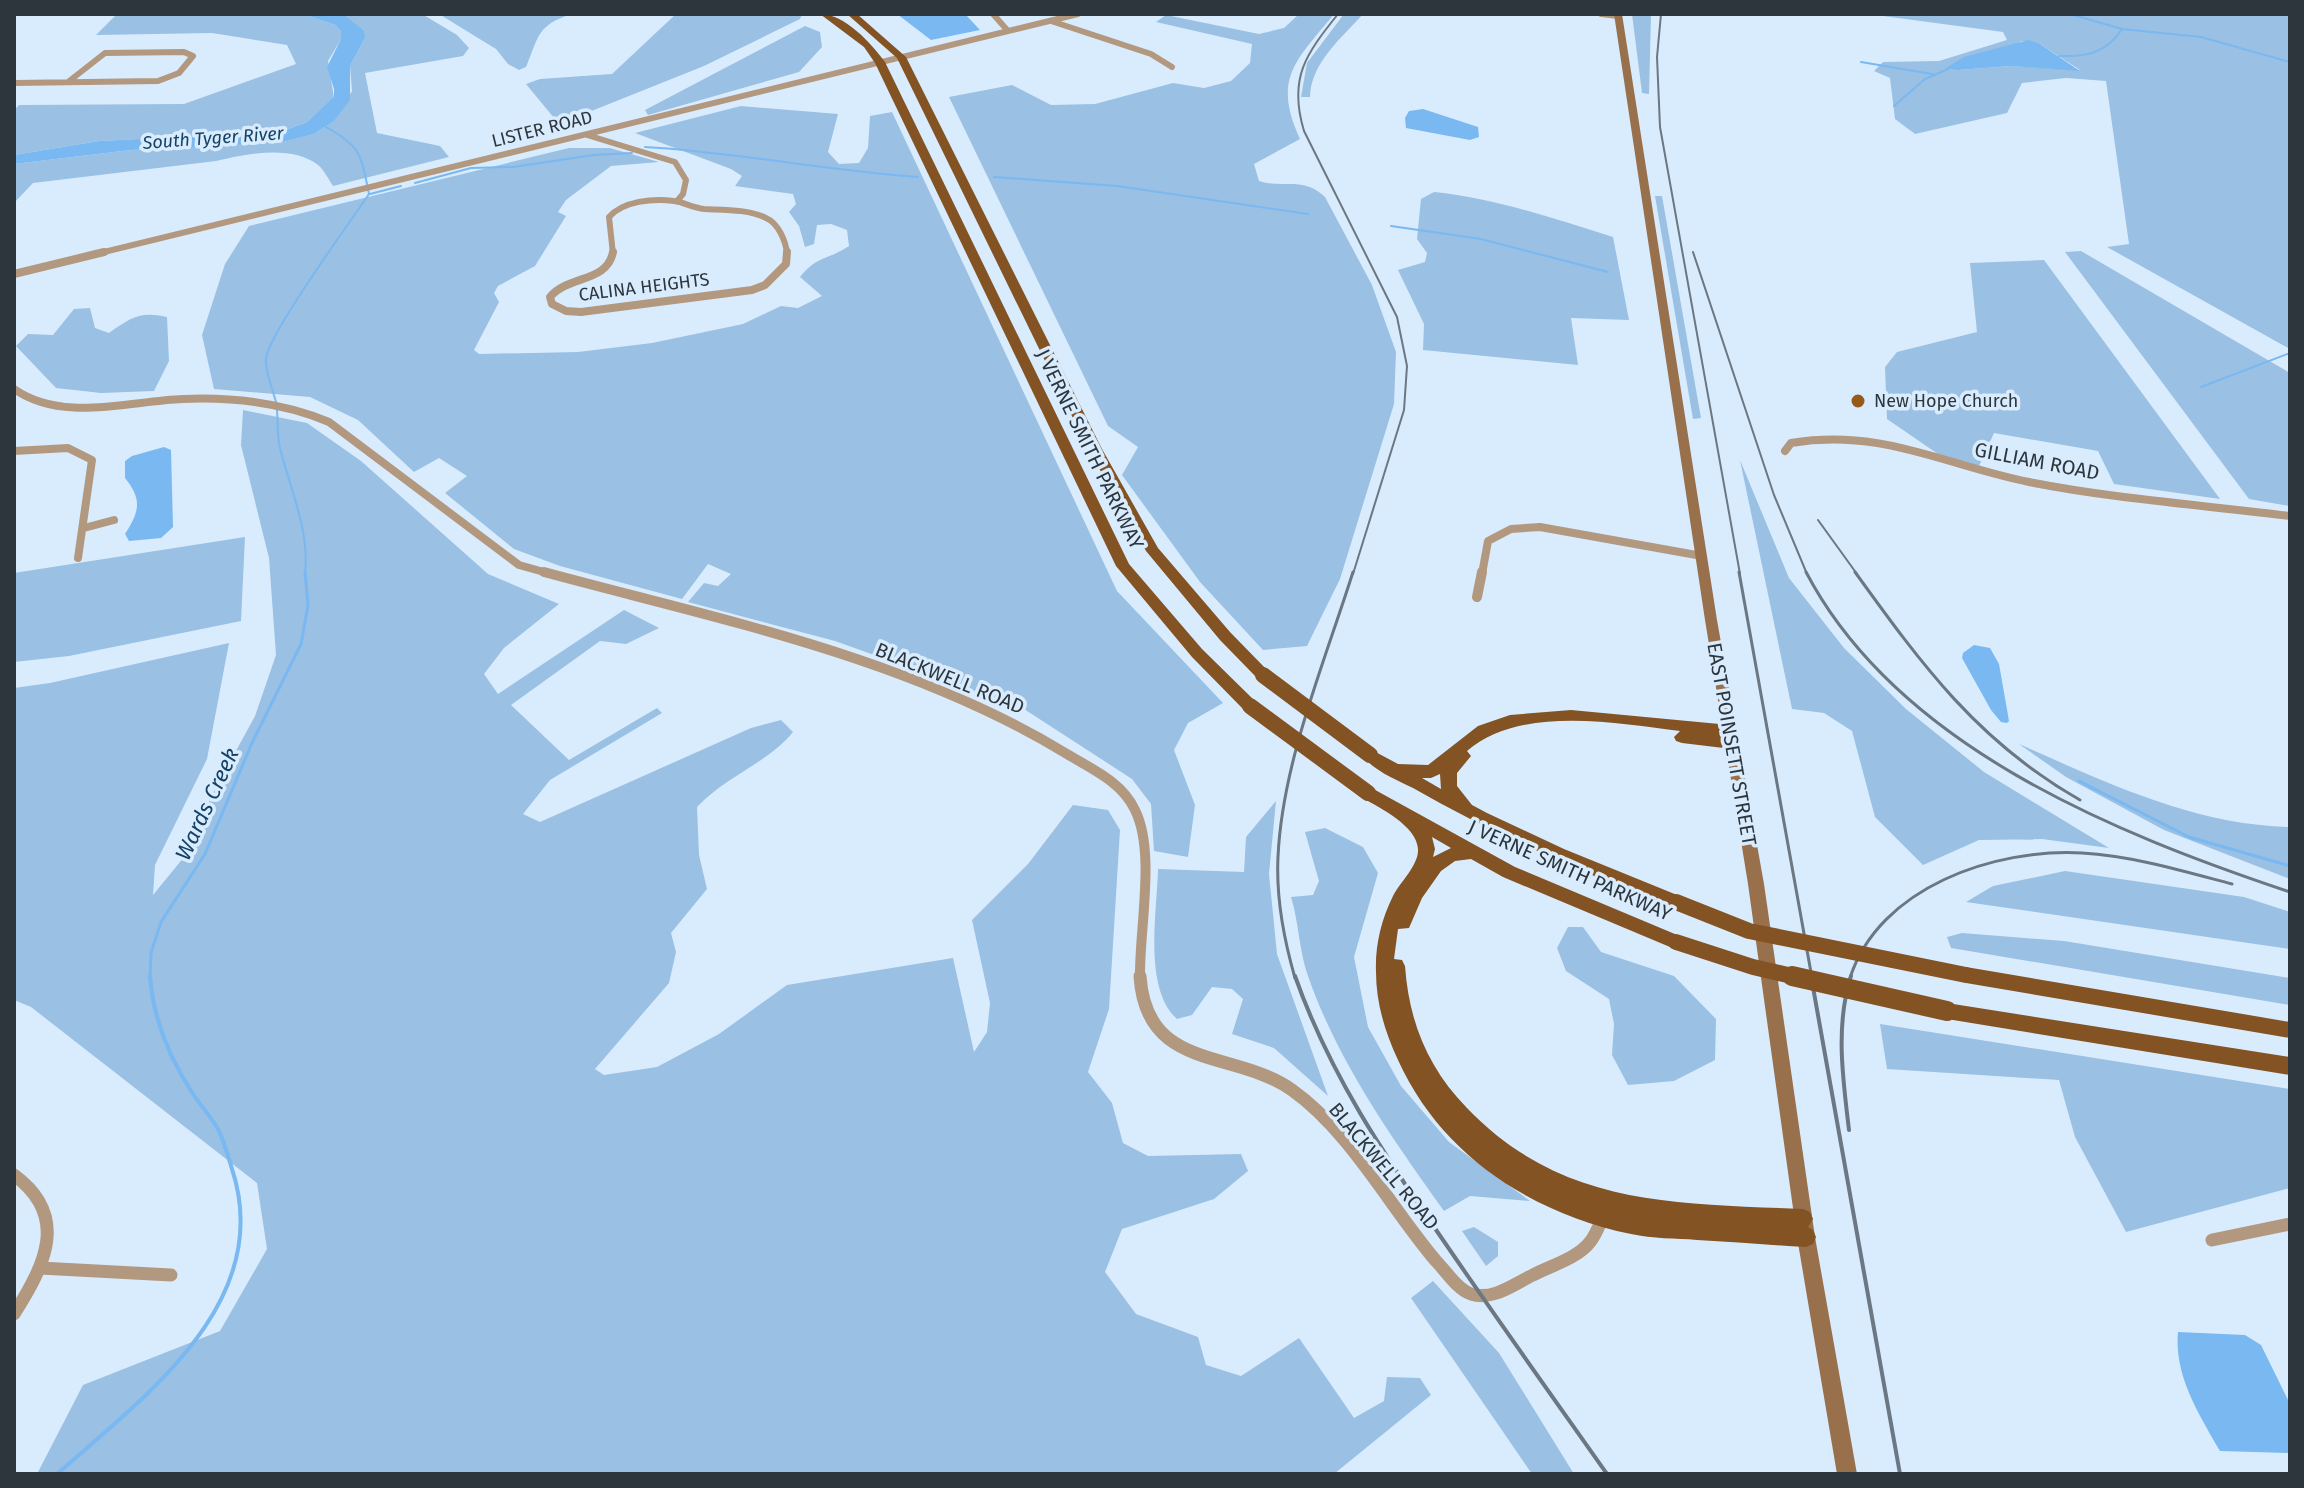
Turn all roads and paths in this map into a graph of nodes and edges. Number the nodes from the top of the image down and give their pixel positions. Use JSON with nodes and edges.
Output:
{"nodes":[{"id":1,"x":825,"y":14,"type":"edge"},
{"id":2,"x":852,"y":14,"type":"edge"},
{"id":3,"x":993,"y":14,"type":"edge"},
{"id":4,"x":1078,"y":14,"type":"edge"},
{"id":5,"x":1601,"y":14,"type":"edge"},
{"id":6,"x":1618,"y":15,"type":"edge"},
{"id":7,"x":1051,"y":21,"type":"junction"},
{"id":8,"x":1008,"y":31,"type":"junction"},
{"id":9,"x":901,"y":57,"type":"junction"},
{"id":10,"x":880,"y":62,"type":"junction"},
{"id":11,"x":1172,"y":67,"type":"dead end"},
{"id":12,"x":68,"y":82,"type":"junction"},
{"id":13,"x":14,"y":83,"type":"edge"},
{"id":14,"x":585,"y":135,"type":"junction"},
{"id":15,"x":677,"y":201,"type":"junction"},
{"id":16,"x":14,"y":274,"type":"edge"},
{"id":17,"x":14,"y":389,"type":"edge"},
{"id":18,"x":14,"y":451,"type":"edge"},
{"id":19,"x":1785,"y":451,"type":"dead end"},
{"id":20,"x":2290,"y":516,"type":"edge"},
{"id":21,"x":114,"y":520,"type":"dead end"},
{"id":22,"x":84,"y":528,"type":"junction"},
{"id":23,"x":1702,"y":556,"type":"junction"},
{"id":24,"x":78,"y":558,"type":"dead end"},
{"id":25,"x":1477,"y":597,"type":"dead end"},
{"id":26,"x":1731,"y":737,"type":"junction"},
{"id":27,"x":1393,"y":770,"type":"junction"},
{"id":28,"x":1466,"y":809,"type":"junction"},
{"id":29,"x":1407,"y":818,"type":"junction"},
{"id":30,"x":1471,"y":852,"type":"junction"},
{"id":31,"x":2290,"y":1030,"type":"edge"},
{"id":32,"x":2290,"y":1066,"type":"edge"},
{"id":33,"x":14,"y":1175,"type":"edge"},
{"id":34,"x":1605,"y":1209,"type":"junction"},
{"id":35,"x":2290,"y":1224,"type":"edge"},
{"id":36,"x":1805,"y":1228,"type":"junction"},
{"id":37,"x":2212,"y":1240,"type":"dead end"},
{"id":38,"x":40,"y":1268,"type":"junction"},
{"id":39,"x":171,"y":1275,"type":"dead end"},
{"id":40,"x":14,"y":1314,"type":"edge"},
{"id":41,"x":1847,"y":1474,"type":"edge"}],
"edges":[{"from":1,"to":10,"type":"main road","name":"J VERNE SMITH PARKWAY"},
{"from":2,"to":9,"type":"main road","name":"J VERNE SMITH PARKWAY"},
{"from":3,"to":8,"type":"street"},
{"from":4,"to":7,"type":"street","name":"LISTER ROAD"},
{"from":5,"to":6,"type":"street"},
{"from":6,"to":23,"type":"main road","name":"EAST POINSETT STREET"},
{"from":7,"to":8,"type":"street","name":"LISTER ROAD"},
{"from":7,"to":11,"type":"street"},
{"from":8,"to":9,"type":"street","name":"LISTER ROAD"},
{"from":9,"to":10,"type":"street","name":"LISTER ROAD"},
{"from":9,"to":27,"type":"main road","name":"J VERNE SMITH PARKWAY","bridge":true},
{"from":10,"to":14,"type":"street","name":"LISTER ROAD"},
{"from":10,"to":29,"type":"main road","name":"J VERNE SMITH PARKWAY","bridge":true},
{"from":12,"to":12,"type":"street"},
{"from":12,"to":13,"type":"street"},
{"from":14,"to":15,"type":"street"},
{"from":14,"to":16,"type":"street","name":"LISTER ROAD"},
{"from":15,"to":15,"type":"street","name":"CALINA HEIGHTS"},
{"from":17,"to":34,"type":"street","name":"BLACKWELL ROAD"},
{"from":18,"to":22,"type":"street"},
{"from":19,"to":20,"type":"street","name":"GILLIAM ROAD"},
{"from":21,"to":22,"type":"street"},
{"from":22,"to":24,"type":"street"},
{"from":23,"to":25,"type":"street"},
{"from":23,"to":26,"type":"main road","name":"EAST POINSETT STREET"},
{"from":26,"to":27,"type":"main road"},
{"from":26,"to":28,"type":"main road"},
{"from":26,"to":36,"type":"main road","name":"EAST POINSETT STREET"},
{"from":27,"to":28,"type":"main road","name":"J VERNE SMITH PARKWAY"},
{"from":28,"to":31,"type":"main road","name":"J VERNE SMITH PARKWAY","bridge":true},
{"from":29,"to":30,"type":"main road","name":"J VERNE SMITH PARKWAY"},
{"from":29,"to":34,"type":"main road"},
{"from":30,"to":32,"type":"main road","name":"J VERNE SMITH PARKWAY","bridge":true},
{"from":30,"to":34,"type":"main road"},
{"from":33,"to":38,"type":"street"},
{"from":34,"to":36,"type":"main road"},
{"from":35,"to":37,"type":"street"},
{"from":36,"to":41,"type":"main road","name":"EAST POINSETT STREET"},
{"from":38,"to":39,"type":"street"},
{"from":38,"to":40,"type":"street"}]}
